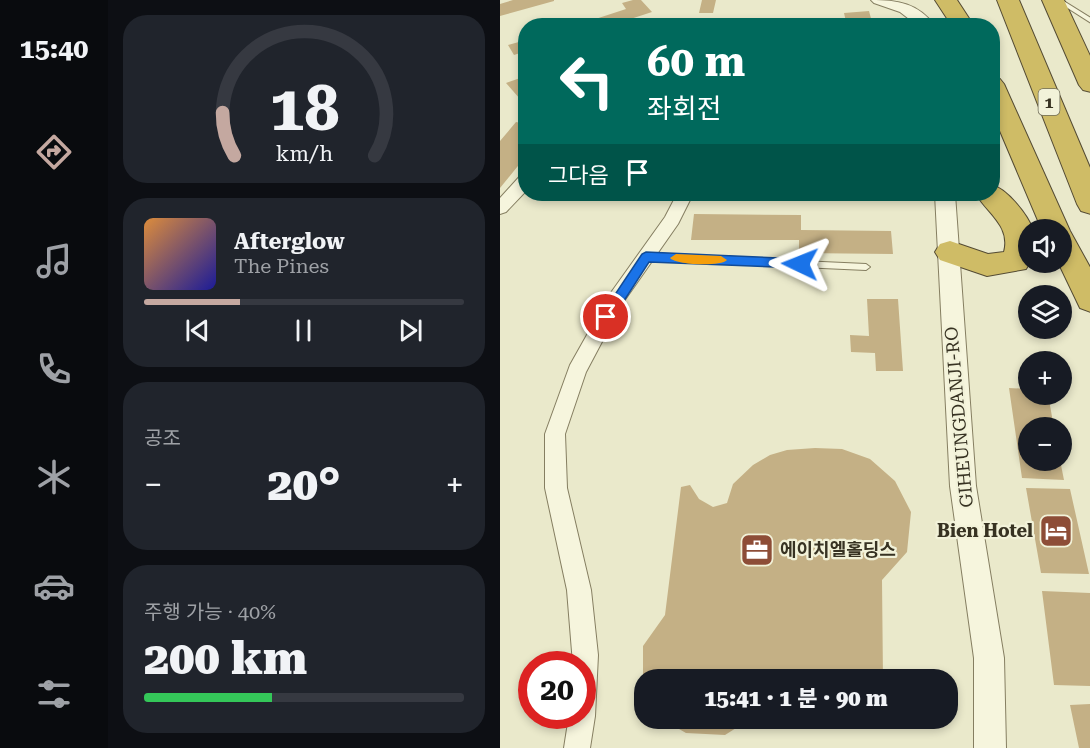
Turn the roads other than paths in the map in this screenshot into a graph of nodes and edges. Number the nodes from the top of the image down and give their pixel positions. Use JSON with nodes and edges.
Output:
{"nodes":[{"id":1,"x":879,"y":0,"type":"edge"},
{"id":2,"x":946,"y":0,"type":"edge"},
{"id":3,"x":959,"y":0,"type":"edge"},
{"id":4,"x":1008,"y":0,"type":"edge"},
{"id":5,"x":1053,"y":0,"type":"edge"},
{"id":6,"x":1058,"y":0,"type":"edge"},
{"id":7,"x":921,"y":18,"type":"edge"},
{"id":8,"x":959,"y":18,"type":"edge"},
{"id":9,"x":963,"y":18,"type":"edge"},
{"id":10,"x":1091,"y":21,"type":"edge"},
{"id":11,"x":1091,"y":85,"type":"edge"},
{"id":12,"x":1000,"y":105,"type":"edge"},
{"id":13,"x":518,"y":189,"type":"edge"},
{"id":14,"x":682,"y":201,"type":"edge"},
{"id":15,"x":946,"y":201,"type":"edge"},
{"id":16,"x":996,"y":201,"type":"edge"},
{"id":17,"x":1091,"y":204,"type":"edge"},
{"id":18,"x":500,"y":208,"type":"edge"},
{"id":19,"x":1051,"y":219,"type":"edge"},
{"id":20,"x":950,"y":252,"type":"junction"},
{"id":21,"x":646,"y":257,"type":"junction"},
{"id":22,"x":1072,"y":261,"type":"edge"},
{"id":23,"x":866,"y":267,"type":"dead end"},
{"id":24,"x":1091,"y":300,"type":"edge"},
{"id":25,"x":586,"y":651,"type":"edge"},
{"id":26,"x":580,"y":729,"type":"edge"},
{"id":27,"x":577,"y":748,"type":"edge"},
{"id":28,"x":990,"y":748,"type":"edge"}],
"edges":[{"from":1,"to":7,"type":"street"},
{"from":2,"to":8,"type":"highway"},
{"from":3,"to":9,"type":"highway"},
{"from":4,"to":17,"type":"highway","number":"1"},
{"from":5,"to":11,"type":"highway"},
{"from":6,"to":10,"type":"lane"},
{"from":12,"to":19,"type":"highway"},
{"from":13,"to":18,"type":"street"},
{"from":14,"to":21,"type":"street"},
{"from":15,"to":20,"type":"street","name":"GIHEUNGDANJI-RO"},
{"from":16,"to":20,"type":"highway"},
{"from":20,"to":28,"type":"street","name":"GIHEUNGDANJI-RO"},
{"from":21,"to":23,"type":"lane"},
{"from":21,"to":25,"type":"street"},
{"from":22,"to":24,"type":"highway"},
{"from":26,"to":27,"type":"street"}]}
